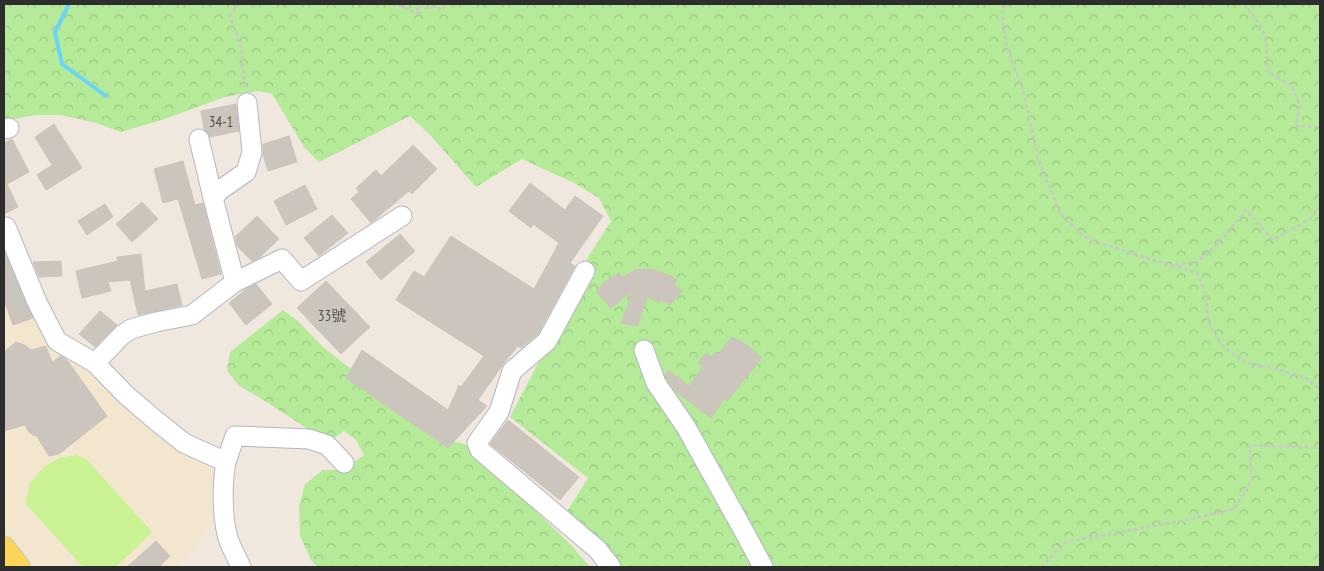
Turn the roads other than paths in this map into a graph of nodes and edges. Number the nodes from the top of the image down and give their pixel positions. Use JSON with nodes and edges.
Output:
{"nodes":[{"id":1,"x":246,"y":103,"type":"road end"},
{"id":2,"x":199,"y":140,"type":"dead end"},
{"id":3,"x":213,"y":198,"type":"junction"},
{"id":4,"x":402,"y":216,"type":"dead end"},
{"id":5,"x":4,"y":228,"type":"edge"},
{"id":6,"x":585,"y":271,"type":"dead end"},
{"id":7,"x":235,"y":282,"type":"junction"},
{"id":8,"x":644,"y":350,"type":"dead end"},
{"id":9,"x":95,"y":363,"type":"junction"},
{"id":10,"x":226,"y":462,"type":"junction"},
{"id":11,"x":344,"y":463,"type":"dead end"},
{"id":12,"x":4,"y":548,"type":"edge"},
{"id":13,"x":19,"y":567,"type":"edge"},
{"id":14,"x":241,"y":567,"type":"edge"},
{"id":15,"x":611,"y":567,"type":"edge"},
{"id":16,"x":763,"y":567,"type":"edge"}],
"edges":[{"from":1,"to":3,"type":"lane"},
{"from":2,"to":3,"type":"lane"},
{"from":3,"to":7,"type":"lane"},
{"from":4,"to":7,"type":"lane"},
{"from":5,"to":9,"type":"lane"},
{"from":6,"to":15,"type":"lane"},
{"from":7,"to":9,"type":"lane"},
{"from":8,"to":16,"type":"lane"},
{"from":9,"to":10,"type":"lane"},
{"from":10,"to":11,"type":"lane"},
{"from":10,"to":14,"type":"lane"},
{"from":12,"to":13,"type":"main road"}]}
